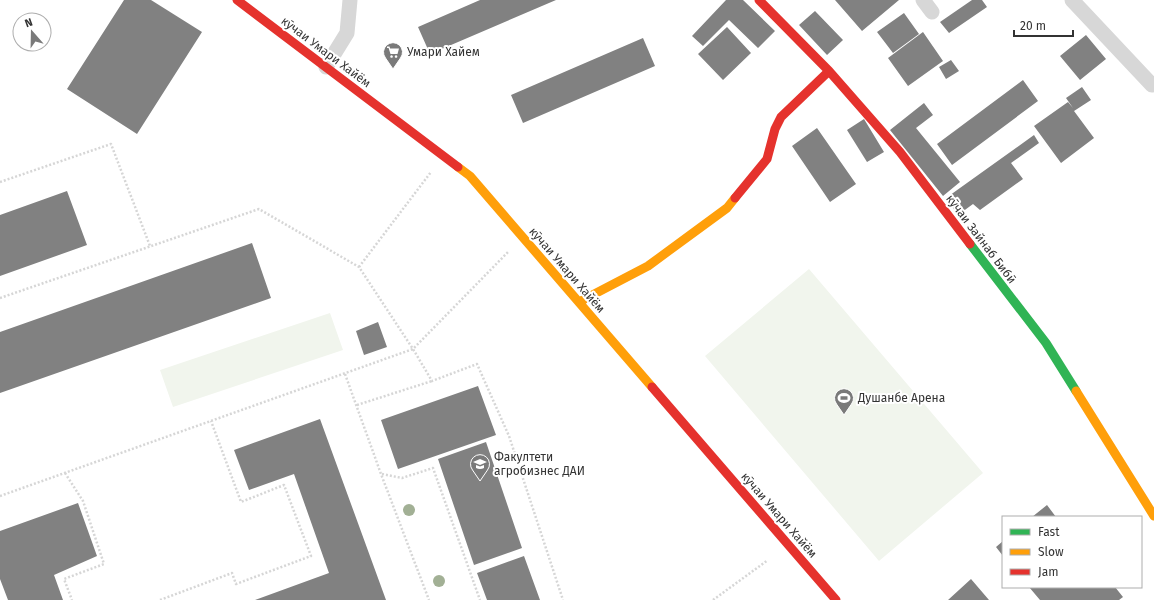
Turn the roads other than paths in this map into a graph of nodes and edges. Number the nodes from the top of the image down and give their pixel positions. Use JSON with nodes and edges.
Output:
{"nodes":[{"id":1,"x":237,"y":0,"type":"edge"},
{"id":2,"x":350,"y":0,"type":"edge"},
{"id":3,"x":759,"y":0,"type":"edge"},
{"id":4,"x":1072,"y":0,"type":"edge"},
{"id":5,"x":326,"y":67,"type":"junction"},
{"id":6,"x":828,"y":71,"type":"junction"},
{"id":7,"x":1152,"y":85,"type":"dead end"},
{"id":8,"x":579,"y":302,"type":"junction"},
{"id":9,"x":1154,"y":516,"type":"edge"},
{"id":10,"x":836,"y":600,"type":"edge"}],
"edges":[{"from":1,"to":5,"type":"street","name":"кӯчаи Умари Хайём"},
{"from":2,"to":5,"type":"street"},
{"from":3,"to":6,"type":"street","name":"кӯчаи Зайнаб Бибӣ"},
{"from":4,"to":7,"type":"street"},
{"from":5,"to":8,"type":"street","name":"кӯчаи Умари Хайём"},
{"from":6,"to":8,"type":"street"},
{"from":6,"to":9,"type":"street","name":"кӯчаи Зайнаб Бибӣ"},
{"from":8,"to":10,"type":"street","name":"кӯчаи Умари Хайём"}]}
